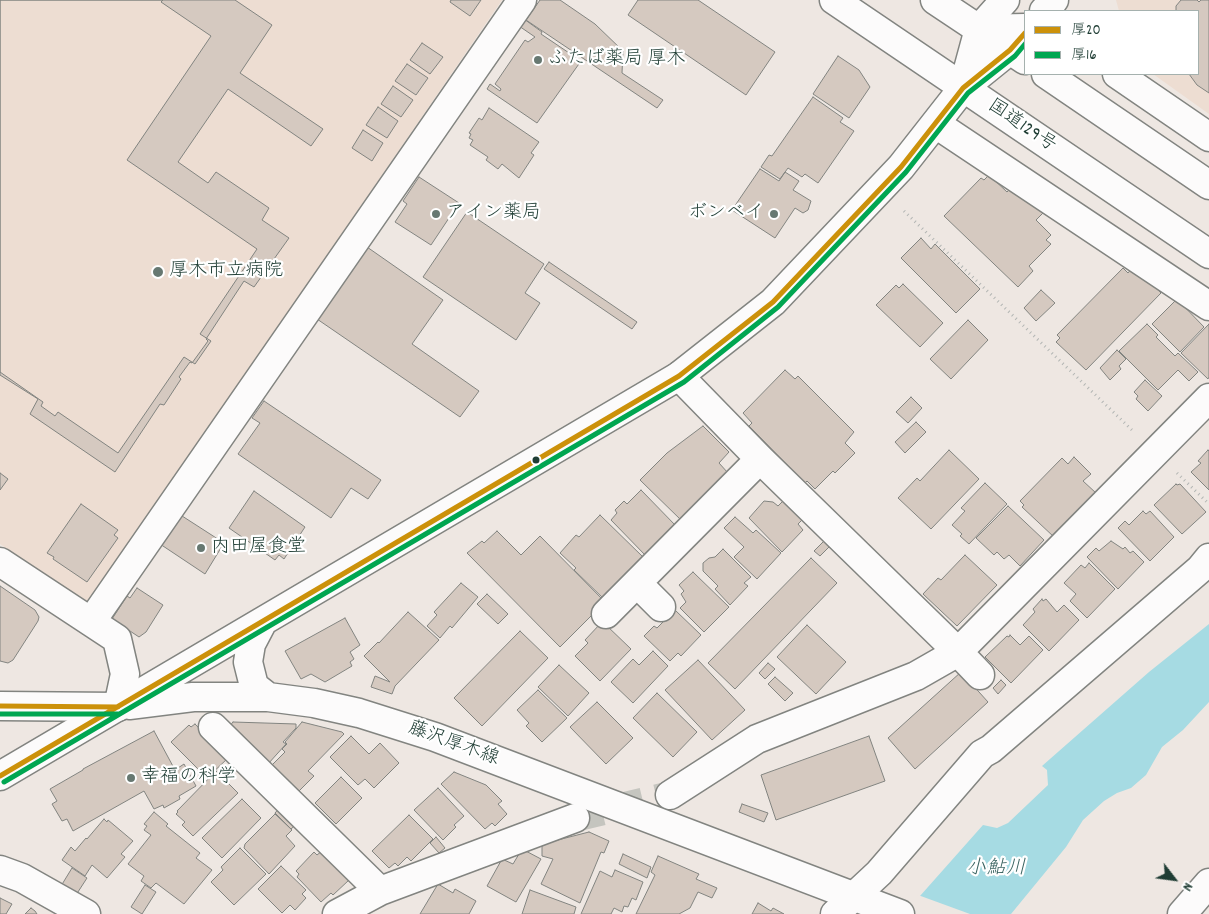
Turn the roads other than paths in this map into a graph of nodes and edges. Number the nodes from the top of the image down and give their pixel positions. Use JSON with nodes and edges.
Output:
{"nodes":[{"id":1,"x":522,"y":0,"type":"edge"},
{"id":2,"x":834,"y":0,"type":"edge"},
{"id":3,"x":935,"y":0,"type":"edge"},
{"id":4,"x":1005,"y":0,"type":"edge"},
{"id":5,"x":1054,"y":0,"type":"edge"},
{"id":6,"x":1045,"y":10,"type":"edge"},
{"id":7,"x":1024,"y":28,"type":"edge"},
{"id":8,"x":979,"y":29,"type":"junction"},
{"id":9,"x":1020,"y":48,"type":"edge"},
{"id":10,"x":1048,"y":75,"type":"edge"},
{"id":11,"x":1118,"y":75,"type":"edge"},
{"id":12,"x":963,"y":88,"type":"junction"},
{"id":13,"x":936,"y":124,"type":"junction"},
{"id":14,"x":1209,"y":137,"type":"edge"},
{"id":15,"x":1209,"y":185,"type":"edge"},
{"id":16,"x":1209,"y":254,"type":"edge"},
{"id":17,"x":1209,"y":306,"type":"edge"},
{"id":18,"x":678,"y":376,"type":"junction"},
{"id":19,"x":1209,"y":398,"type":"edge"},
{"id":20,"x":760,"y":459,"type":"junction"},
{"id":21,"x":1209,"y":558,"type":"edge"},
{"id":22,"x":0,"y":562,"type":"edge"},
{"id":23,"x":637,"y":583,"type":"junction"},
{"id":24,"x":661,"y":607,"type":"dead end"},
{"id":25,"x":606,"y":614,"type":"dead end"},
{"id":26,"x":91,"y":622,"type":"junction"},
{"id":27,"x":262,"y":623,"type":"junction"},
{"id":28,"x":958,"y":652,"type":"junction"},
{"id":29,"x":980,"y":675,"type":"dead end"},
{"id":30,"x":268,"y":697,"type":"junction"},
{"id":31,"x":0,"y":706,"type":"edge"},
{"id":32,"x":118,"y":707,"type":"junction"},
{"id":33,"x":213,"y":727,"type":"dead end"},
{"id":34,"x":0,"y":776,"type":"edge"},
{"id":35,"x":670,"y":795,"type":"tunnel mouth"},
{"id":36,"x":575,"y":818,"type":"tunnel mouth"},
{"id":37,"x":0,"y":870,"type":"edge"},
{"id":38,"x":1209,"y":883,"type":"edge"},
{"id":39,"x":380,"y":890,"type":"junction"},
{"id":40,"x":861,"y":898,"type":"junction"},
{"id":41,"x":86,"y":914,"type":"edge"},
{"id":42,"x":337,"y":914,"type":"edge"},
{"id":43,"x":835,"y":914,"type":"edge"},
{"id":44,"x":900,"y":914,"type":"edge"},
{"id":45,"x":1182,"y":914,"type":"edge"}],
"edges":[{"from":1,"to":26,"type":"main road"},
{"from":2,"to":12,"type":"main road","name":"国道129号"},
{"from":3,"to":8,"type":"main road"},
{"from":4,"to":8,"type":"main road"},
{"from":5,"to":6,"type":"main road"},
{"from":7,"to":8,"type":"main road"},
{"from":8,"to":9,"type":"main road"},
{"from":8,"to":12,"type":"main road"},
{"from":9,"to":12,"type":"main road"},
{"from":10,"to":15,"type":"main road"},
{"from":11,"to":14,"type":"main road"},
{"from":12,"to":13,"type":"main road"},
{"from":12,"to":16,"type":"main road","name":"国道129号"},
{"from":13,"to":17,"type":"main road"},
{"from":13,"to":18,"type":"main road"},
{"from":18,"to":20,"type":"main road"},
{"from":18,"to":27,"type":"main road"},
{"from":19,"to":28,"type":"main road"},
{"from":20,"to":23,"type":"main road"},
{"from":20,"to":28,"type":"main road"},
{"from":21,"to":40,"type":"main road"},
{"from":22,"to":26,"type":"main road"},
{"from":23,"to":24,"type":"main road"},
{"from":23,"to":25,"type":"main road"},
{"from":26,"to":32,"type":"main road"},
{"from":27,"to":30,"type":"main road"},
{"from":27,"to":32,"type":"main road"},
{"from":28,"to":29,"type":"main road"},
{"from":28,"to":35,"type":"main road"},
{"from":30,"to":32,"type":"main road","name":"藤沢厚木線"},
{"from":30,"to":40,"type":"main road","name":"藤沢厚木線"},
{"from":31,"to":32,"type":"main road"},
{"from":32,"to":34,"type":"main road","name":"藤沢厚木線"},
{"from":33,"to":39,"type":"main road"},
{"from":36,"to":39,"type":"main road"},
{"from":37,"to":41,"type":"main road"},
{"from":38,"to":45,"type":"main road"},
{"from":39,"to":42,"type":"main road"},
{"from":40,"to":43,"type":"main road"},
{"from":40,"to":44,"type":"main road","name":"藤沢厚木線"}]}
